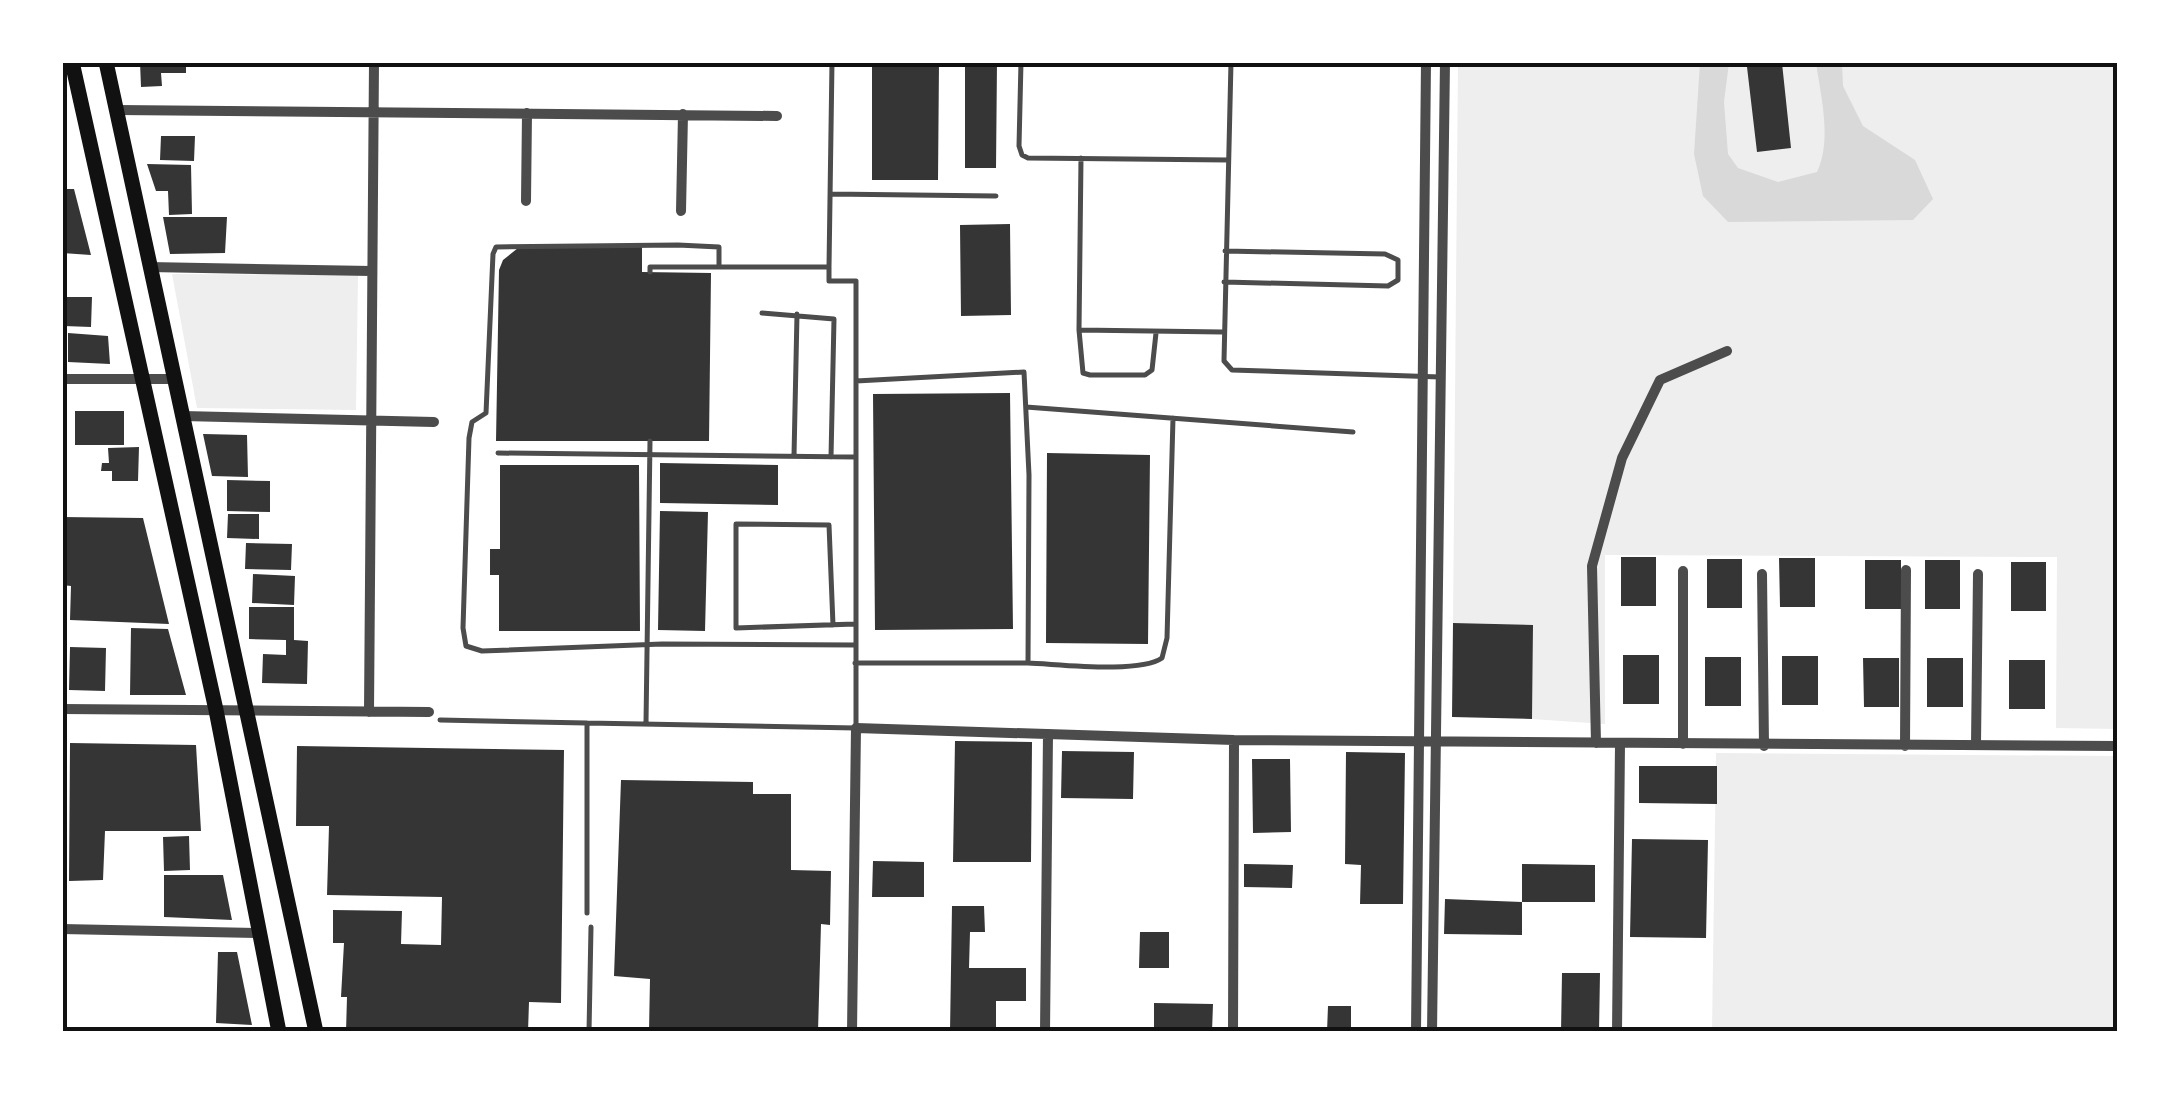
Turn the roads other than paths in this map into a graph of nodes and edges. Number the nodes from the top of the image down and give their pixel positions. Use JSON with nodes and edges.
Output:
{"nodes":[{"id":1,"x":72,"y":62,"type":"edge"},
{"id":2,"x":106,"y":62,"type":"edge"},
{"id":3,"x":374,"y":62,"type":"edge"},
{"id":4,"x":832,"y":62,"type":"edge"},
{"id":5,"x":1021,"y":62,"type":"edge"},
{"id":6,"x":1231,"y":62,"type":"edge"},
{"id":7,"x":1426,"y":62,"type":"edge"},
{"id":8,"x":1445,"y":62,"type":"edge"},
{"id":9,"x":117,"y":110,"type":"junction"},
{"id":10,"x":374,"y":112,"type":"junction"},
{"id":11,"x":527,"y":113,"type":"junction"},
{"id":12,"x":683,"y":114,"type":"junction"},
{"id":13,"x":777,"y":116,"type":"dead end"},
{"id":14,"x":1082,"y":158,"type":"junction"},
{"id":15,"x":1228,"y":160,"type":"junction"},
{"id":16,"x":830,"y":194,"type":"junction"},
{"id":17,"x":996,"y":196,"type":"dead end"},
{"id":18,"x":526,"y":201,"type":"dead end"},
{"id":19,"x":681,"y":211,"type":"dead end"},
{"id":20,"x":1224,"y":251,"type":"junction"},
{"id":21,"x":719,"y":266,"type":"junction"},
{"id":22,"x":150,"y":267,"type":"junction"},
{"id":23,"x":829,"y":267,"type":"junction"},
{"id":24,"x":371,"y":271,"type":"junction"},
{"id":25,"x":650,"y":272,"type":"dead end"},
{"id":26,"x":1224,"y":282,"type":"junction"},
{"id":27,"x":762,"y":313,"type":"dead end"},
{"id":28,"x":797,"y":314,"type":"junction"},
{"id":29,"x":1079,"y":330,"type":"junction"},
{"id":30,"x":1156,"y":332,"type":"junction"},
{"id":31,"x":1222,"y":332,"type":"junction"},
{"id":32,"x":1728,"y":351,"type":"dead end"},
{"id":33,"x":1421,"y":376,"type":"junction"},
{"id":34,"x":1440,"y":377,"type":"junction"},
{"id":35,"x":62,"y":379,"type":"edge"},
{"id":36,"x":141,"y":379,"type":"junction"},
{"id":37,"x":175,"y":379,"type":"junction"},
{"id":38,"x":856,"y":381,"type":"junction"},
{"id":39,"x":1026,"y":407,"type":"junction"},
{"id":40,"x":183,"y":416,"type":"junction"},
{"id":41,"x":1173,"y":418,"type":"junction"},
{"id":42,"x":370,"y":420,"type":"junction"},
{"id":43,"x":434,"y":422,"type":"dead end"},
{"id":44,"x":1353,"y":432,"type":"dead end"},
{"id":45,"x":650,"y":441,"type":"dead end"},
{"id":46,"x":498,"y":453,"type":"dead end"},
{"id":47,"x":650,"y":454,"type":"junction"},
{"id":48,"x":794,"y":456,"type":"junction"},
{"id":49,"x":831,"y":456,"type":"junction"},
{"id":50,"x":856,"y":457,"type":"junction"},
{"id":51,"x":1906,"y":570,"type":"dead end"},
{"id":52,"x":1683,"y":571,"type":"dead end"},
{"id":53,"x":1762,"y":574,"type":"dead end"},
{"id":54,"x":1978,"y":574,"type":"dead end"},
{"id":55,"x":856,"y":624,"type":"junction"},
{"id":56,"x":833,"y":625,"type":"junction"},
{"id":57,"x":646,"y":645,"type":"junction"},
{"id":58,"x":855,"y":645,"type":"junction"},
{"id":59,"x":856,"y":662,"type":"junction"},
{"id":60,"x":1028,"y":663,"type":"junction"},
{"id":61,"x":62,"y":709,"type":"edge"},
{"id":62,"x":216,"y":710,"type":"junction"},
{"id":63,"x":248,"y":710,"type":"junction"},
{"id":64,"x":369,"y":712,"type":"junction"},
{"id":65,"x":429,"y":712,"type":"dead end"},
{"id":66,"x":440,"y":720,"type":"dead end"},
{"id":67,"x":587,"y":723,"type":"junction"},
{"id":68,"x":646,"y":724,"type":"junction"},
{"id":69,"x":856,"y":728,"type":"junction"},
{"id":70,"x":1048,"y":734,"type":"junction"},
{"id":71,"x":1234,"y":740,"type":"junction"},
{"id":72,"x":1421,"y":740,"type":"junction"},
{"id":73,"x":1438,"y":740,"type":"junction"},
{"id":74,"x":1596,"y":742,"type":"junction"},
{"id":75,"x":1620,"y":744,"type":"junction"},
{"id":76,"x":1683,"y":744,"type":"junction"},
{"id":77,"x":1976,"y":744,"type":"junction"},
{"id":78,"x":1764,"y":746,"type":"junction"},
{"id":79,"x":1905,"y":746,"type":"junction"},
{"id":80,"x":2118,"y":746,"type":"edge"},
{"id":81,"x":587,"y":913,"type":"dead end"},
{"id":82,"x":591,"y":927,"type":"dead end"},
{"id":83,"x":62,"y":929,"type":"edge"},
{"id":84,"x":261,"y":932,"type":"junction"},
{"id":85,"x":1432,"y":1007,"type":"junction"},
{"id":86,"x":1416,"y":1008,"type":"junction"},
{"id":87,"x":279,"y":1032,"type":"edge"},
{"id":88,"x":316,"y":1032,"type":"edge"},
{"id":89,"x":589,"y":1032,"type":"edge"},
{"id":90,"x":852,"y":1032,"type":"edge"},
{"id":91,"x":1046,"y":1032,"type":"edge"},
{"id":92,"x":1233,"y":1032,"type":"edge"},
{"id":93,"x":1416,"y":1032,"type":"edge"},
{"id":94,"x":1432,"y":1032,"type":"edge"},
{"id":95,"x":1617,"y":1032,"type":"edge"}],
"edges":[{"from":1,"to":36,"type":"main road"},
{"from":2,"to":9,"type":"main road"},
{"from":3,"to":10,"type":"street"},
{"from":4,"to":16,"type":"lane"},
{"from":5,"to":14,"type":"lane"},
{"from":6,"to":15,"type":"lane"},
{"from":7,"to":33,"type":"street"},
{"from":8,"to":34,"type":"street"},
{"from":9,"to":10,"type":"street"},
{"from":9,"to":22,"type":"main road"},
{"from":10,"to":11,"type":"street"},
{"from":10,"to":24,"type":"street"},
{"from":11,"to":12,"type":"street"},
{"from":11,"to":18,"type":"street"},
{"from":12,"to":13,"type":"street"},
{"from":12,"to":19,"type":"street"},
{"from":14,"to":15,"type":"lane"},
{"from":14,"to":29,"type":"lane"},
{"from":15,"to":20,"type":"lane"},
{"from":16,"to":17,"type":"lane"},
{"from":16,"to":23,"type":"lane"},
{"from":20,"to":26,"type":"lane"},
{"from":20,"to":26,"type":"lane"},
{"from":21,"to":23,"type":"lane"},
{"from":21,"to":25,"type":"lane"},
{"from":21,"to":57,"type":"lane"},
{"from":22,"to":24,"type":"street"},
{"from":22,"to":37,"type":"main road"},
{"from":23,"to":38,"type":"lane"},
{"from":24,"to":42,"type":"street"},
{"from":26,"to":31,"type":"lane"},
{"from":27,"to":28,"type":"lane"},
{"from":28,"to":48,"type":"lane"},
{"from":28,"to":49,"type":"lane"},
{"from":29,"to":30,"type":"lane"},
{"from":29,"to":30,"type":"lane"},
{"from":30,"to":31,"type":"lane"},
{"from":31,"to":33,"type":"lane"},
{"from":32,"to":74,"type":"street"},
{"from":33,"to":34,"type":"lane"},
{"from":33,"to":72,"type":"street"},
{"from":34,"to":73,"type":"street"},
{"from":35,"to":36,"type":"street"},
{"from":36,"to":37,"type":"street"},
{"from":36,"to":62,"type":"main road"},
{"from":37,"to":40,"type":"main road"},
{"from":38,"to":39,"type":"lane"},
{"from":38,"to":50,"type":"lane"},
{"from":39,"to":41,"type":"lane"},
{"from":39,"to":60,"type":"lane"},
{"from":40,"to":42,"type":"street"},
{"from":40,"to":63,"type":"main road"},
{"from":41,"to":44,"type":"lane"},
{"from":41,"to":60,"type":"lane"},
{"from":42,"to":43,"type":"street"},
{"from":42,"to":64,"type":"street"},
{"from":45,"to":47,"type":"lane"},
{"from":46,"to":47,"type":"lane"},
{"from":47,"to":48,"type":"lane"},
{"from":47,"to":57,"type":"lane"},
{"from":48,"to":49,"type":"lane"},
{"from":49,"to":50,"type":"lane"},
{"from":50,"to":55,"type":"lane"},
{"from":51,"to":79,"type":"street"},
{"from":52,"to":76,"type":"street"},
{"from":53,"to":78,"type":"street"},
{"from":54,"to":77,"type":"street"},
{"from":55,"to":56,"type":"lane"},
{"from":55,"to":58,"type":"lane"},
{"from":56,"to":56,"type":"lane"},
{"from":57,"to":58,"type":"lane"},
{"from":57,"to":68,"type":"lane"},
{"from":58,"to":59,"type":"lane"},
{"from":59,"to":60,"type":"lane"},
{"from":59,"to":69,"type":"lane"},
{"from":61,"to":62,"type":"street"},
{"from":62,"to":63,"type":"street"},
{"from":62,"to":84,"type":"main road"},
{"from":63,"to":64,"type":"street"},
{"from":63,"to":88,"type":"main road"},
{"from":64,"to":65,"type":"street"},
{"from":66,"to":67,"type":"lane"},
{"from":67,"to":68,"type":"lane"},
{"from":67,"to":81,"type":"lane"},
{"from":68,"to":69,"type":"lane"},
{"from":69,"to":70,"type":"street"},
{"from":69,"to":90,"type":"street"},
{"from":70,"to":71,"type":"street"},
{"from":70,"to":91,"type":"street"},
{"from":71,"to":72,"type":"street"},
{"from":71,"to":92,"type":"street"},
{"from":72,"to":73,"type":"street"},
{"from":72,"to":86,"type":"street"},
{"from":73,"to":74,"type":"street"},
{"from":73,"to":85,"type":"street"},
{"from":74,"to":75,"type":"street"},
{"from":75,"to":76,"type":"street"},
{"from":75,"to":95,"type":"street"},
{"from":76,"to":78,"type":"street"},
{"from":77,"to":79,"type":"street"},
{"from":77,"to":80,"type":"street"},
{"from":78,"to":79,"type":"street"},
{"from":82,"to":89,"type":"lane"},
{"from":83,"to":84,"type":"street"},
{"from":84,"to":87,"type":"main road"},
{"from":85,"to":86,"type":"street"},
{"from":85,"to":94,"type":"street"},
{"from":86,"to":93,"type":"street"}]}
